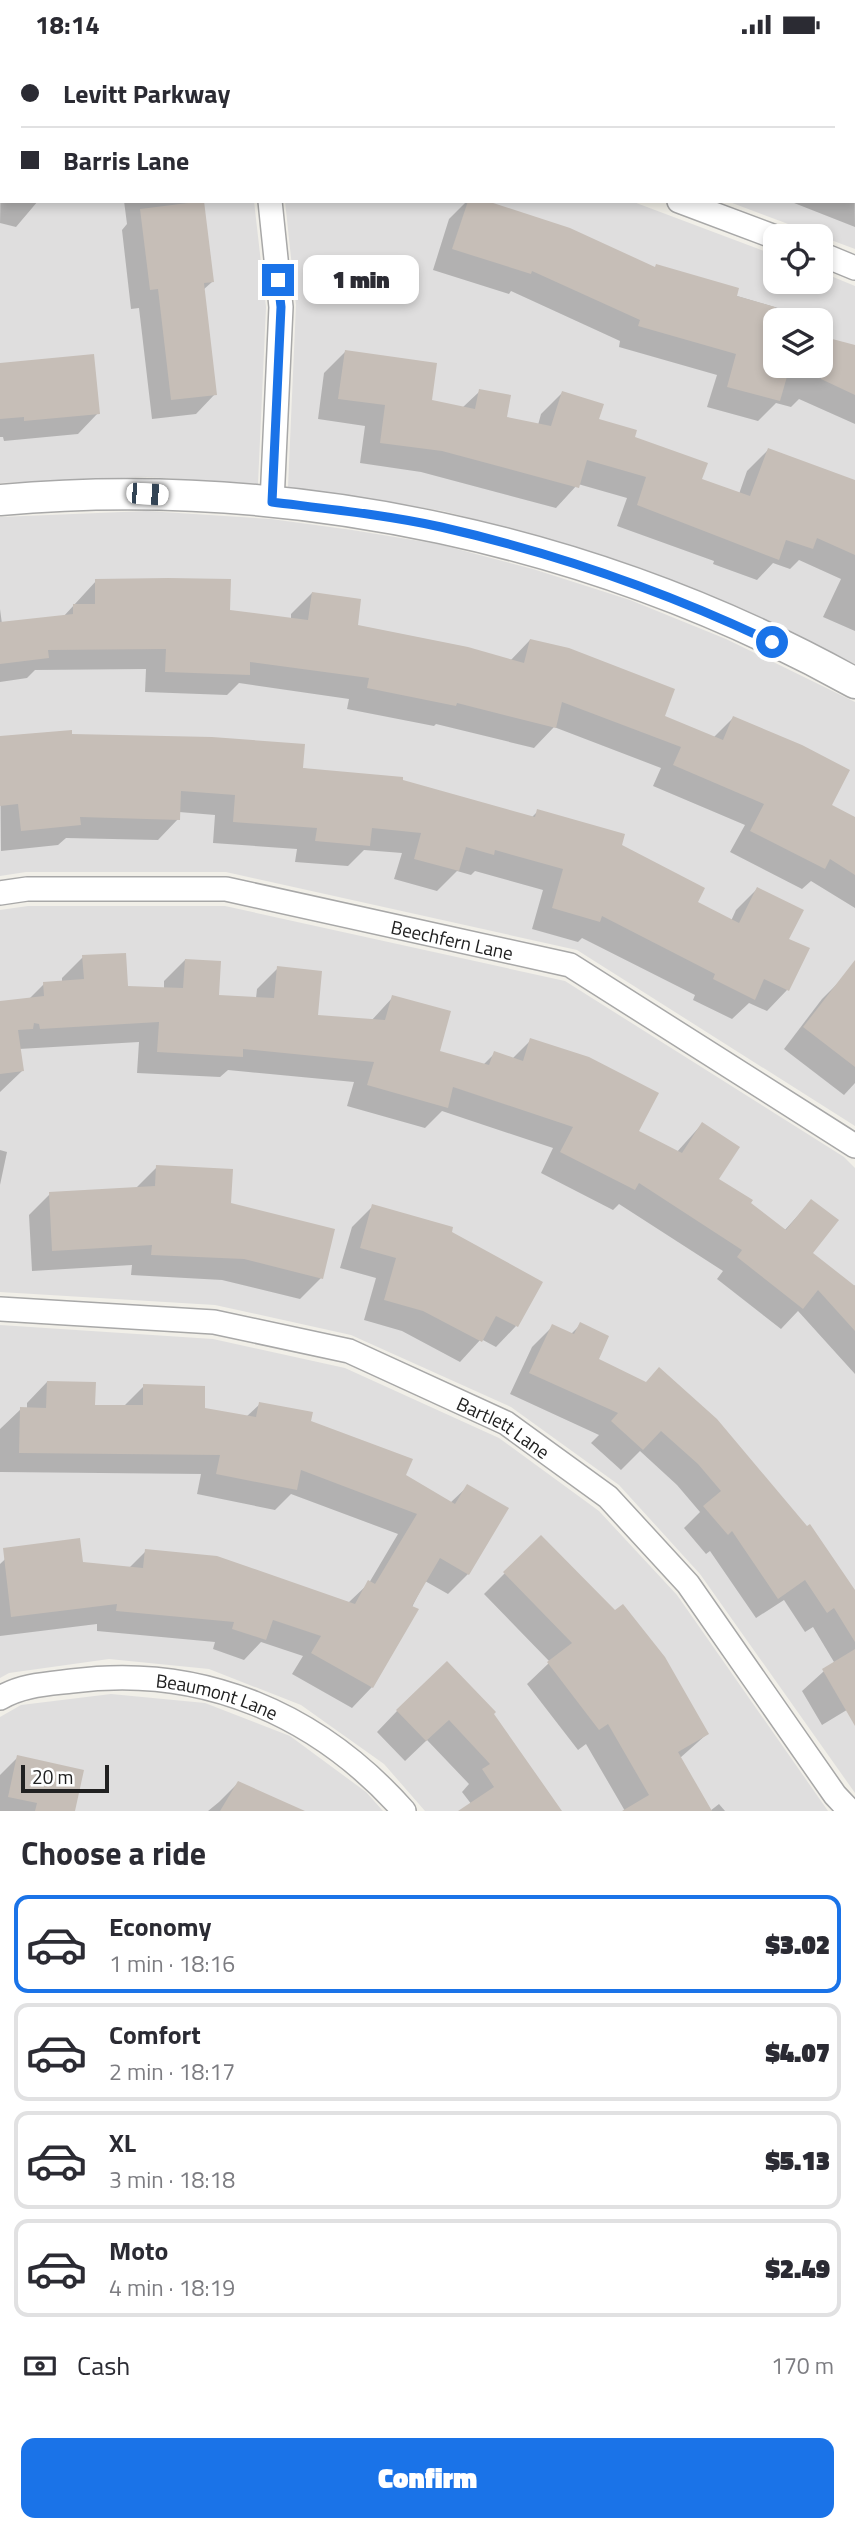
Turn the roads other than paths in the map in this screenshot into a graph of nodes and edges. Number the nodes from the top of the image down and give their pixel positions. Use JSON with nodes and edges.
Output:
{"nodes":[{"id":1,"x":270,"y":203,"type":"edge"},
{"id":2,"x":684,"y":203,"type":"edge"},
{"id":3,"x":763,"y":232,"type":"edge"},
{"id":4,"x":833,"y":259,"type":"edge"},
{"id":5,"x":855,"y":268,"type":"edge"},
{"id":6,"x":0,"y":500,"type":"edge"},
{"id":7,"x":272,"y":502,"type":"junction"},
{"id":8,"x":855,"y":683,"type":"edge"},
{"id":9,"x":0,"y":893,"type":"edge"},
{"id":10,"x":855,"y":1146,"type":"edge"},
{"id":11,"x":0,"y":1309,"type":"edge"},
{"id":12,"x":0,"y":1698,"type":"edge"},
{"id":13,"x":404,"y":1811,"type":"edge"},
{"id":14,"x":850,"y":1811,"type":"edge"}],
"edges":[{"from":1,"to":7,"type":"street"},
{"from":2,"to":3,"type":"street"},
{"from":4,"to":5,"type":"street"},
{"from":6,"to":7,"type":"street"},
{"from":7,"to":8,"type":"street"},
{"from":9,"to":10,"type":"street","name":"Beechfern Lane"},
{"from":11,"to":14,"type":"street","name":"Bartlett Lane"},
{"from":12,"to":13,"type":"street","name":"Beaumont Lane"}]}
